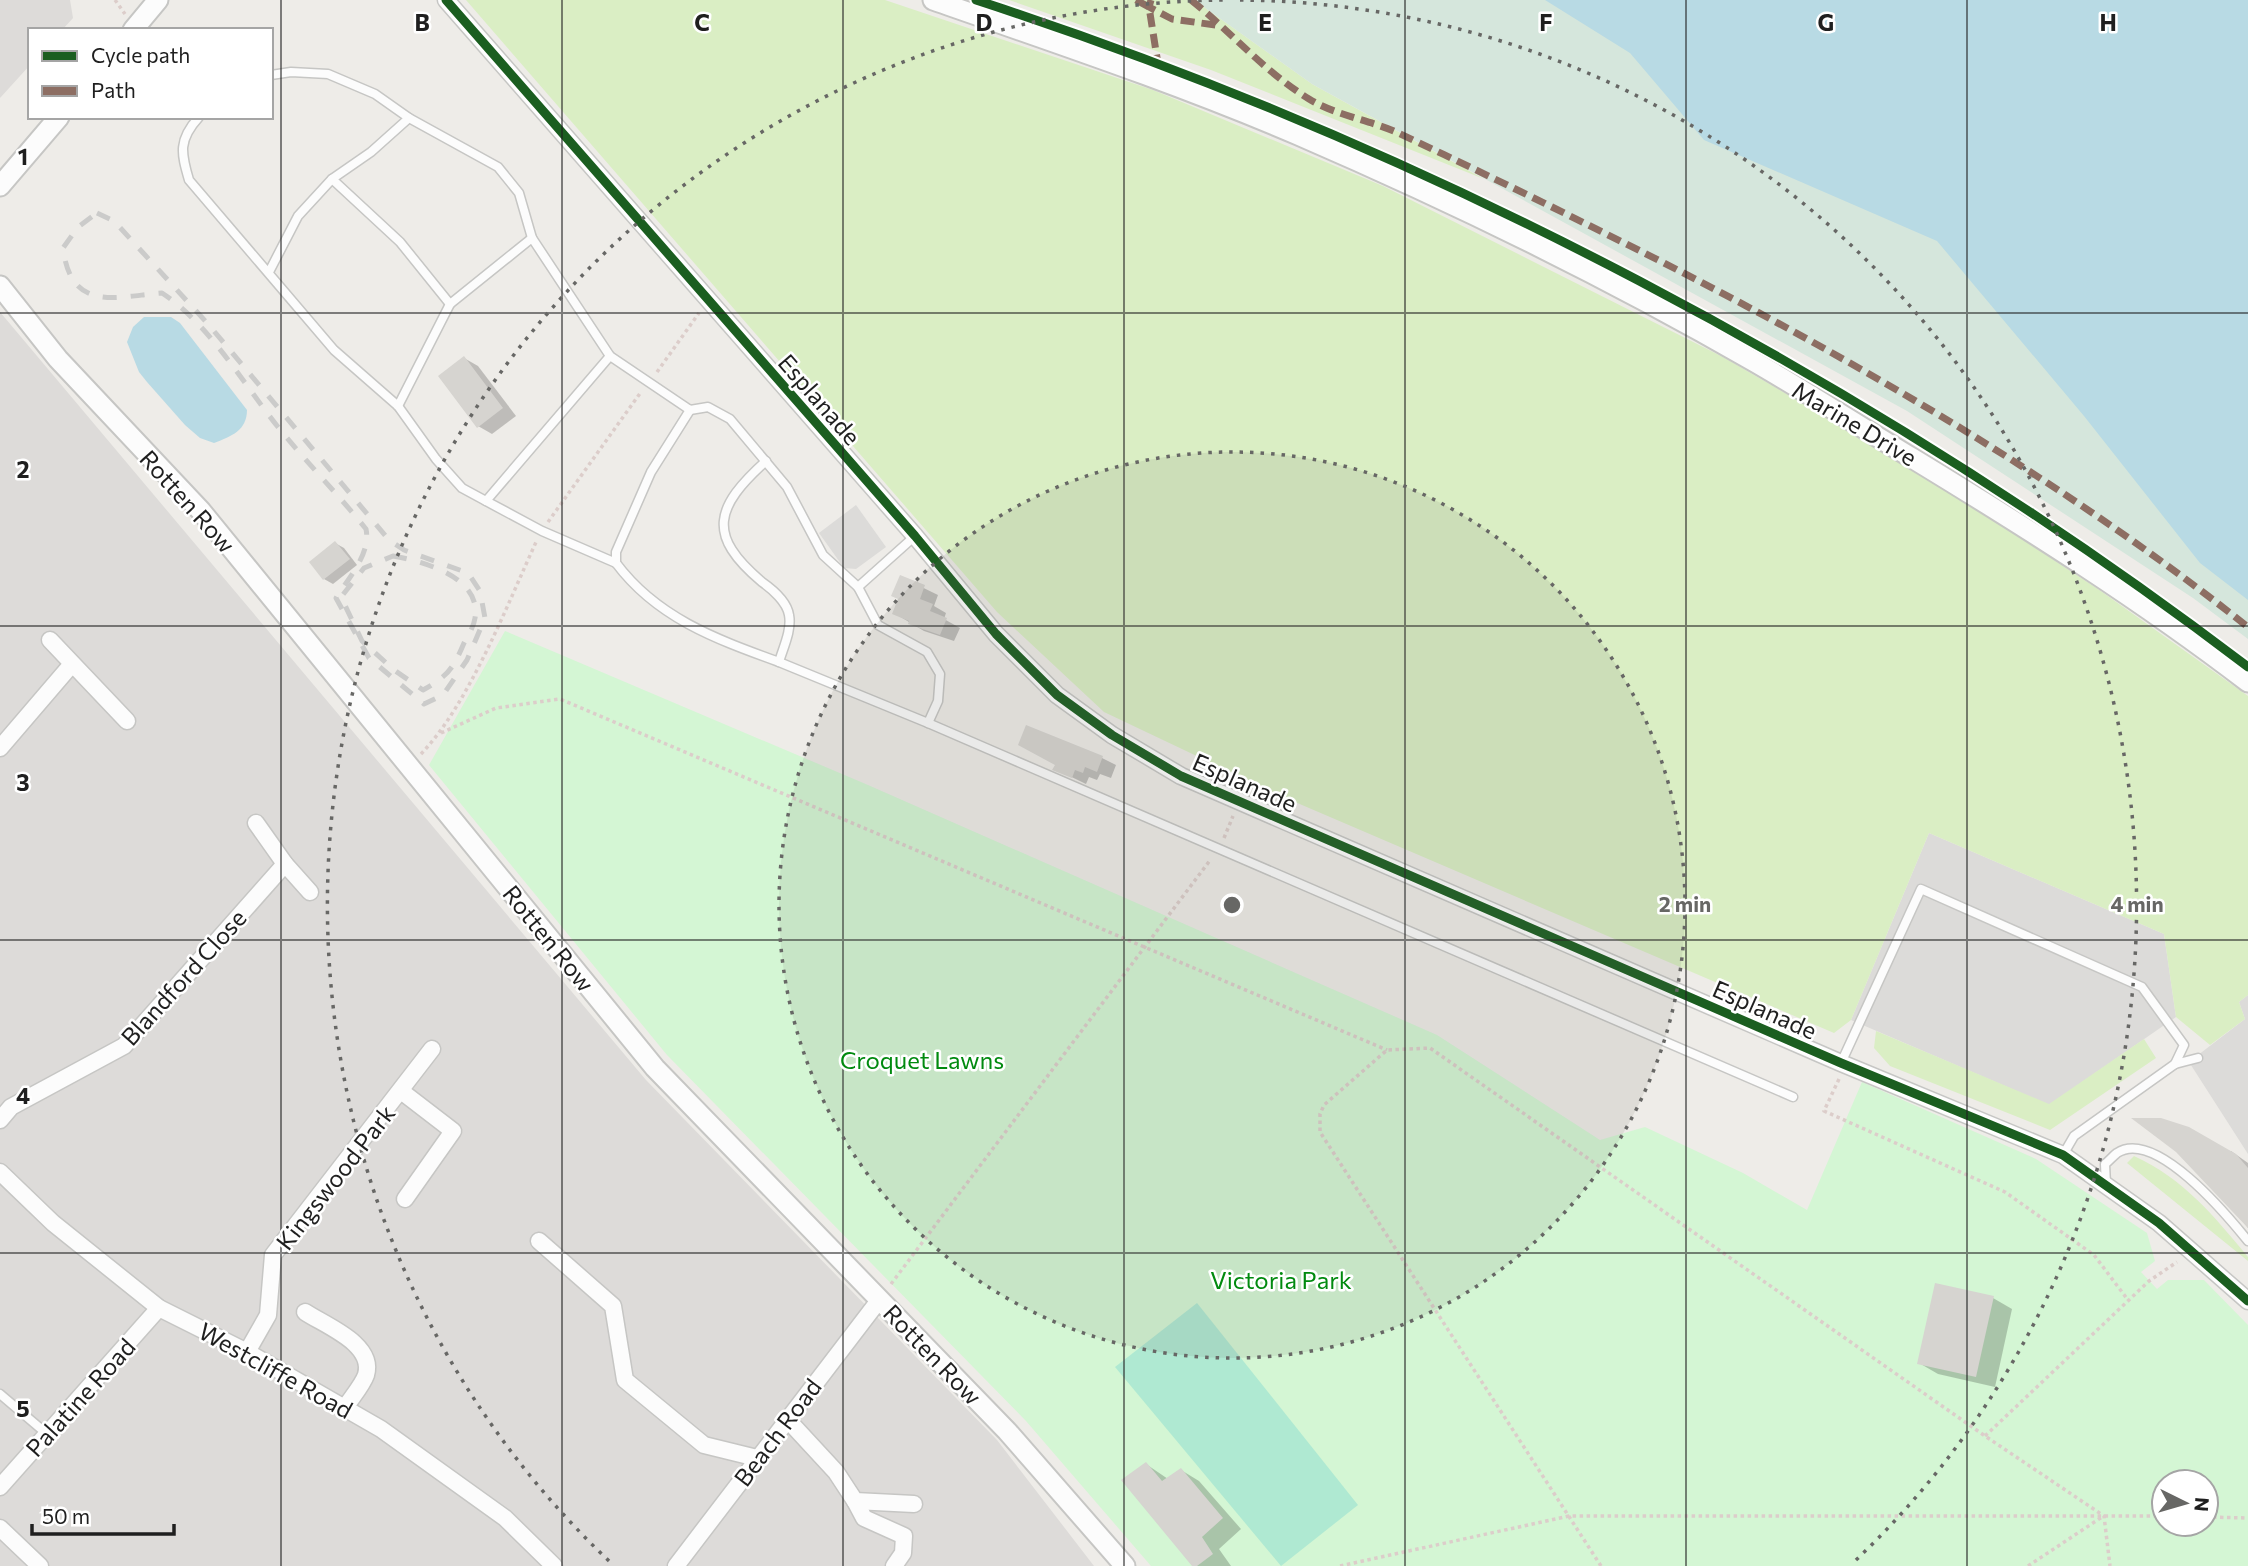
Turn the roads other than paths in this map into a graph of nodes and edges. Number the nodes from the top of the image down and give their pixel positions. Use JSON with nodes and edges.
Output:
{"nodes":[{"id":1,"x":446,"y":0,"type":"edge"},
{"id":2,"x":933,"y":0,"type":"edge"},
{"id":3,"x":157,"y":1,"type":"edge"},
{"id":4,"x":135,"y":28,"type":"edge"},
{"id":5,"x":273,"y":75,"type":"edge"},
{"id":6,"x":409,"y":118,"type":"junction"},
{"id":7,"x":57,"y":119,"type":"edge"},
{"id":8,"x":197,"y":119,"type":"edge"},
{"id":9,"x":332,"y":179,"type":"junction"},
{"id":10,"x":0,"y":186,"type":"edge"},
{"id":11,"x":532,"y":238,"type":"junction"},
{"id":12,"x":269,"y":272,"type":"junction"},
{"id":13,"x":0,"y":286,"type":"edge"},
{"id":14,"x":450,"y":304,"type":"junction"},
{"id":15,"x":610,"y":356,"type":"junction"},
{"id":16,"x":398,"y":406,"type":"junction"},
{"id":17,"x":690,"y":410,"type":"junction"},
{"id":18,"x":766,"y":461,"type":"junction"},
{"id":19,"x":486,"y":501,"type":"junction"},
{"id":20,"x":915,"y":536,"type":"junction"},
{"id":21,"x":616,"y":563,"type":"junction"},
{"id":22,"x":858,"y":587,"type":"junction"},
{"id":23,"x":50,"y":640,"type":"dead end"},
{"id":24,"x":779,"y":662,"type":"junction"},
{"id":25,"x":72,"y":664,"type":"junction"},
{"id":26,"x":2248,"y":682,"type":"edge"},
{"id":27,"x":127,"y":721,"type":"dead end"},
{"id":28,"x":928,"y":723,"type":"junction"},
{"id":29,"x":0,"y":748,"type":"edge"},
{"id":30,"x":256,"y":822,"type":"dead end"},
{"id":31,"x":285,"y":864,"type":"junction"},
{"id":32,"x":310,"y":892,"type":"dead end"},
{"id":33,"x":432,"y":1049,"type":"dead end"},
{"id":34,"x":2198,"y":1058,"type":"dead end"},
{"id":35,"x":1844,"y":1064,"type":"junction"},
{"id":36,"x":2175,"y":1064,"type":"junction"},
{"id":37,"x":401,"y":1091,"type":"junction"},
{"id":38,"x":1793,"y":1097,"type":"dead end"},
{"id":39,"x":0,"y":1120,"type":"edge"},
{"id":40,"x":2063,"y":1155,"type":"junction"},
{"id":41,"x":0,"y":1172,"type":"edge"},
{"id":42,"x":2106,"y":1188,"type":"junction"},
{"id":43,"x":405,"y":1199,"type":"dead end"},
{"id":44,"x":539,"y":1241,"type":"dead end"},
{"id":45,"x":2248,"y":1241,"type":"edge"},
{"id":46,"x":880,"y":1299,"type":"junction"},
{"id":47,"x":2248,"y":1301,"type":"edge"},
{"id":48,"x":159,"y":1308,"type":"junction"},
{"id":49,"x":305,"y":1312,"type":"dead end"},
{"id":50,"x":247,"y":1352,"type":"junction"},
{"id":51,"x":0,"y":1394,"type":"edge"},
{"id":52,"x":345,"y":1408,"type":"junction"},
{"id":53,"x":787,"y":1419,"type":"junction"},
{"id":54,"x":47,"y":1434,"type":"junction"},
{"id":55,"x":757,"y":1458,"type":"junction"},
{"id":56,"x":0,"y":1487,"type":"edge"},
{"id":57,"x":855,"y":1501,"type":"junction"},
{"id":58,"x":914,"y":1504,"type":"dead end"},
{"id":59,"x":0,"y":1528,"type":"edge"},
{"id":60,"x":40,"y":1566,"type":"edge"},
{"id":61,"x":554,"y":1566,"type":"edge"},
{"id":62,"x":676,"y":1566,"type":"edge"},
{"id":63,"x":894,"y":1566,"type":"edge"},
{"id":64,"x":1125,"y":1566,"type":"edge"}],
"edges":[{"from":1,"to":20,"type":"street","name":"Esplanade"},
{"from":2,"to":26,"type":"street","name":"Marine Drive"},
{"from":3,"to":4,"type":"street"},
{"from":5,"to":6,"type":"lane"},
{"from":6,"to":9,"type":"lane"},
{"from":6,"to":11,"type":"lane"},
{"from":7,"to":10,"type":"street"},
{"from":8,"to":12,"type":"lane"},
{"from":9,"to":12,"type":"lane"},
{"from":9,"to":14,"type":"lane"},
{"from":11,"to":14,"type":"lane"},
{"from":11,"to":15,"type":"lane"},
{"from":12,"to":16,"type":"lane"},
{"from":13,"to":46,"type":"street","name":"Rotten Row"},
{"from":14,"to":16,"type":"lane"},
{"from":15,"to":17,"type":"lane"},
{"from":15,"to":19,"type":"lane"},
{"from":16,"to":19,"type":"lane"},
{"from":17,"to":18,"type":"lane"},
{"from":17,"to":21,"type":"lane"},
{"from":18,"to":22,"type":"lane"},
{"from":18,"to":24,"type":"lane"},
{"from":19,"to":21,"type":"lane"},
{"from":20,"to":22,"type":"lane"},
{"from":20,"to":35,"type":"street","name":"Esplanade"},
{"from":21,"to":24,"type":"lane"},
{"from":22,"to":28,"type":"lane"},
{"from":23,"to":25,"type":"street"},
{"from":24,"to":28,"type":"lane"},
{"from":25,"to":27,"type":"street"},
{"from":25,"to":29,"type":"street"},
{"from":28,"to":38,"type":"lane"},
{"from":30,"to":31,"type":"street"},
{"from":31,"to":32,"type":"street"},
{"from":31,"to":39,"type":"street","name":"Blandford Close"},
{"from":33,"to":37,"type":"street","name":"Kingswood Park"},
{"from":34,"to":36,"type":"lane"},
{"from":35,"to":36,"type":"lane"},
{"from":35,"to":40,"type":"street","name":"Esplanade"},
{"from":36,"to":40,"type":"lane"},
{"from":37,"to":43,"type":"street"},
{"from":37,"to":50,"type":"street","name":"Kingswood Park"},
{"from":40,"to":42,"type":"street","name":"Esplanade"},
{"from":41,"to":48,"type":"street","name":"Westcliffe Road"},
{"from":42,"to":45,"type":"lane"},
{"from":42,"to":47,"type":"street","name":"Esplanade"},
{"from":44,"to":55,"type":"street"},
{"from":46,"to":53,"type":"street","name":"Beach Road"},
{"from":46,"to":64,"type":"street","name":"Rotten Row"},
{"from":48,"to":50,"type":"street","name":"Westcliffe Road"},
{"from":48,"to":54,"type":"street","name":"Palatine Road"},
{"from":49,"to":52,"type":"street"},
{"from":50,"to":52,"type":"street","name":"Westcliffe Road"},
{"from":51,"to":54,"type":"lane"},
{"from":52,"to":61,"type":"street","name":"Westcliffe Road"},
{"from":53,"to":55,"type":"street","name":"Beach Road"},
{"from":53,"to":57,"type":"street"},
{"from":54,"to":56,"type":"street","name":"Palatine Road"},
{"from":55,"to":62,"type":"street","name":"Beach Road"},
{"from":57,"to":58,"type":"street"},
{"from":57,"to":63,"type":"street"},
{"from":59,"to":60,"type":"street"}]}
